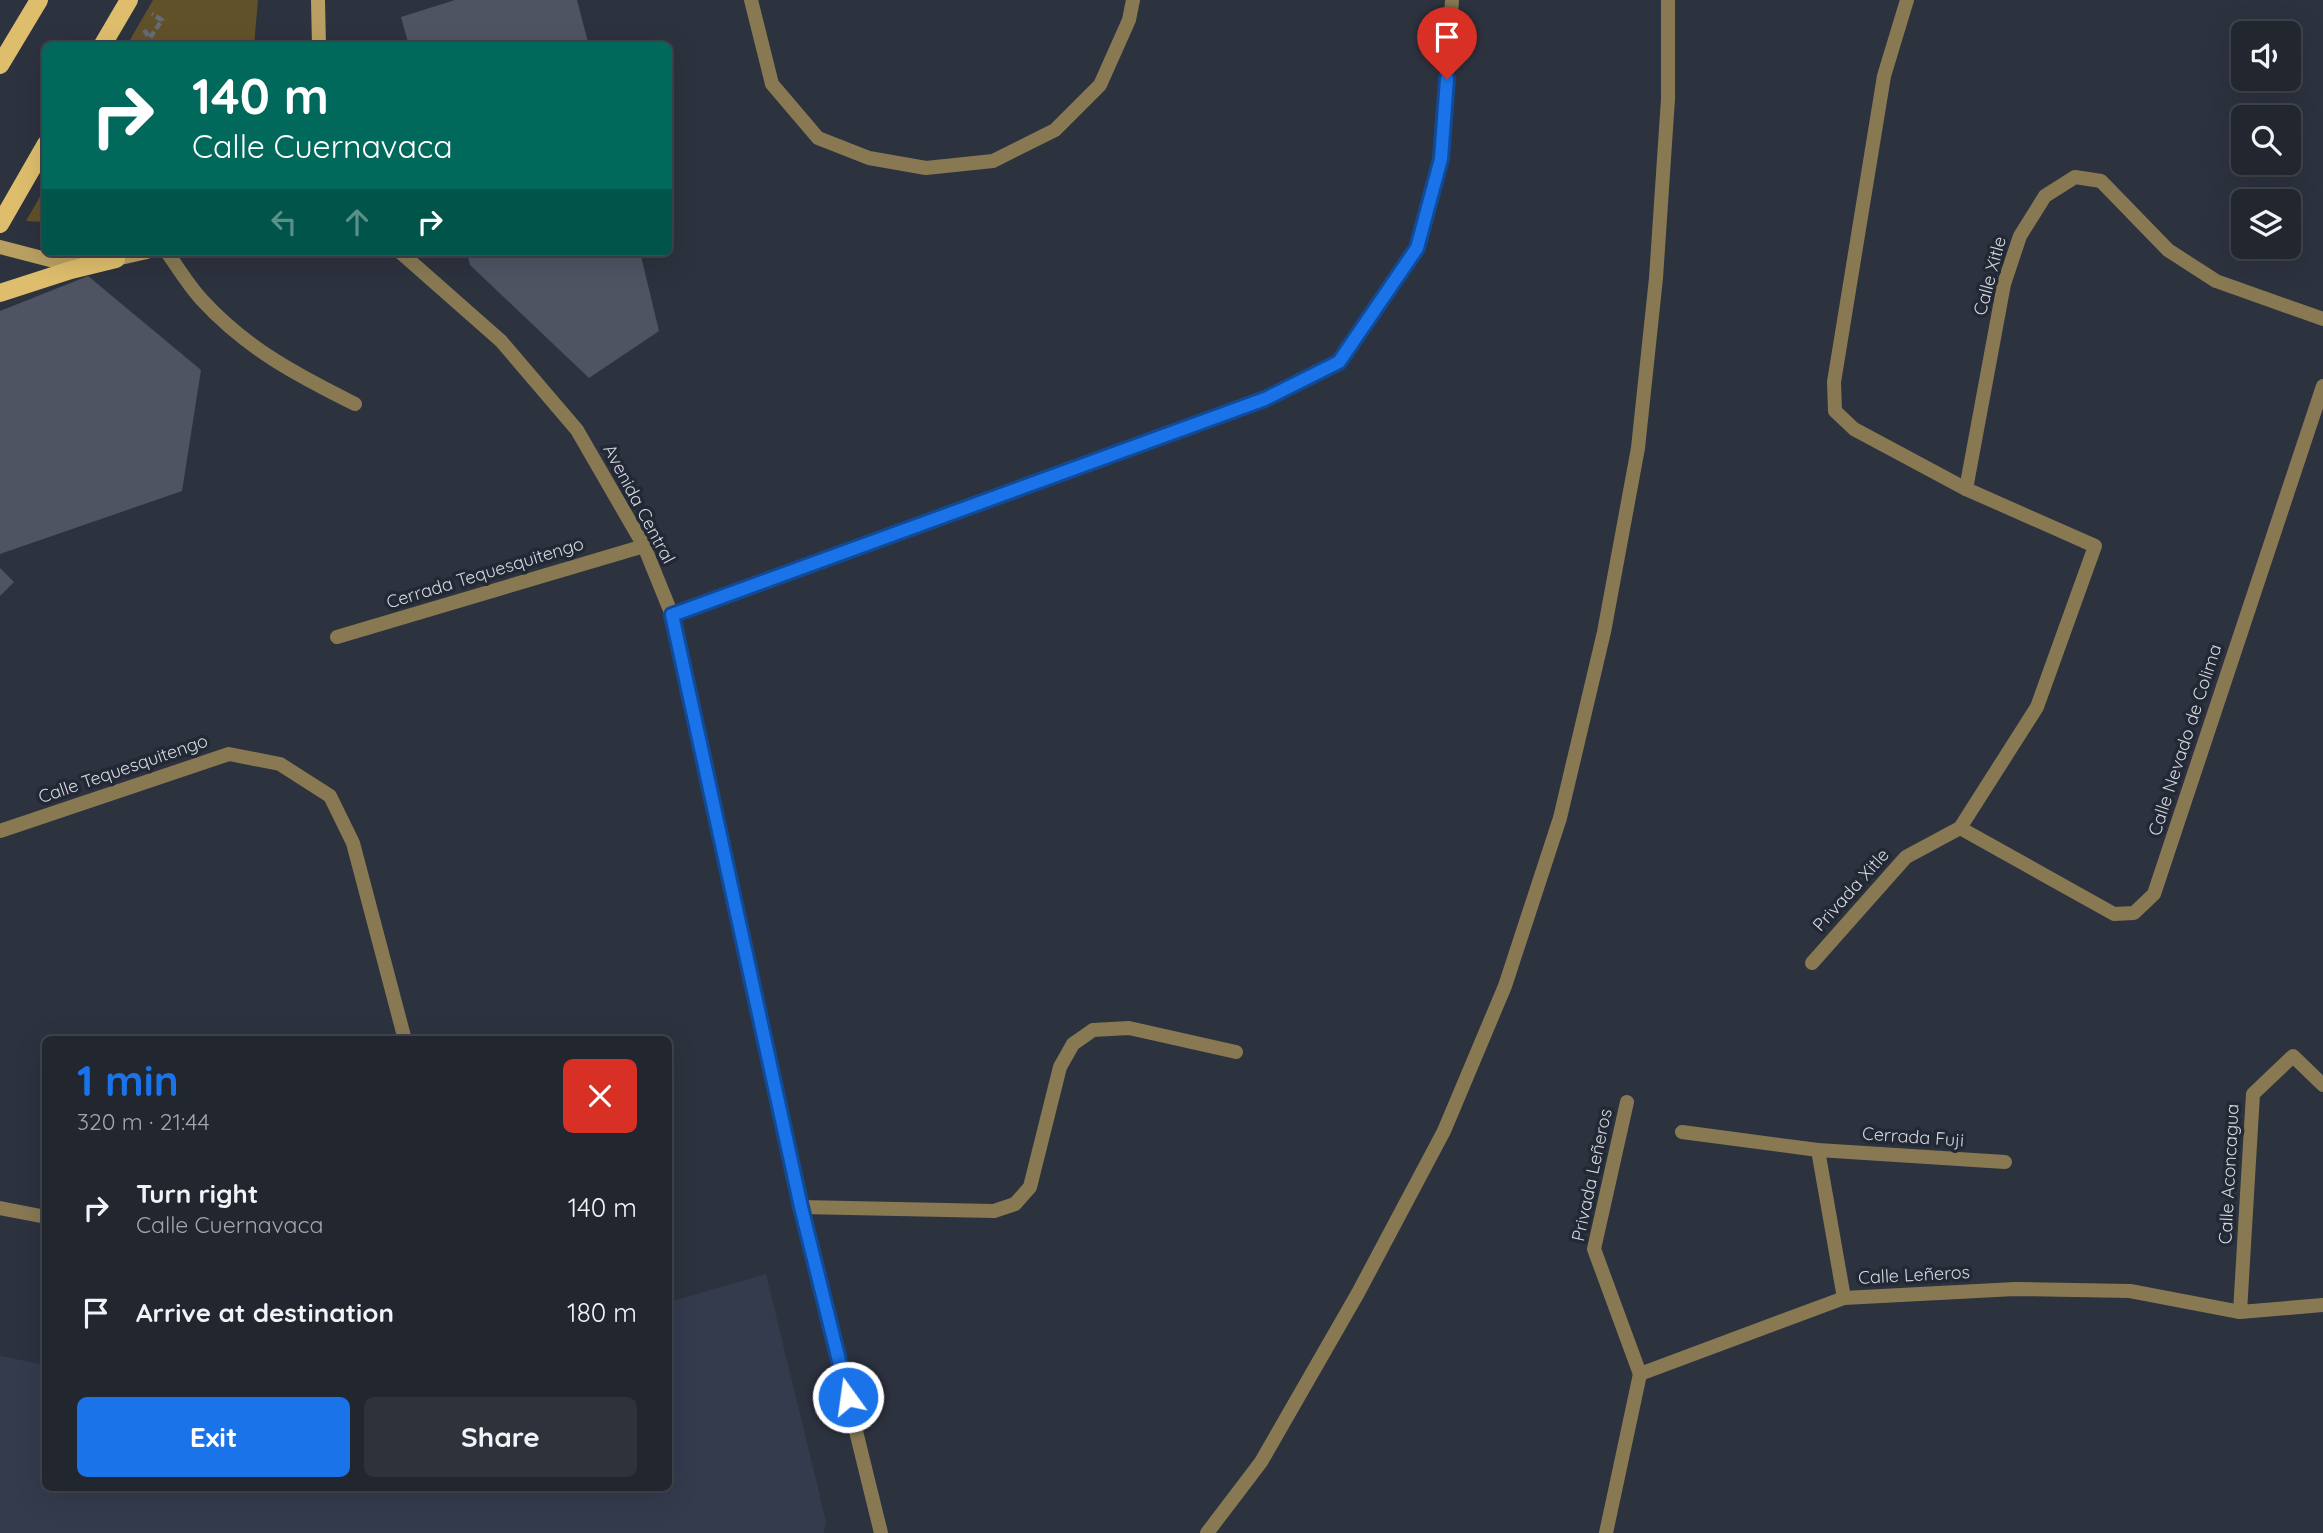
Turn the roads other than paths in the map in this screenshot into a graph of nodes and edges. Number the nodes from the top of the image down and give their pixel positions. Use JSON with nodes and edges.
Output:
{"nodes":[{"id":1,"x":38,"y":0,"type":"edge"},
{"id":2,"x":128,"y":0,"type":"edge"},
{"id":3,"x":318,"y":0,"type":"edge"},
{"id":4,"x":751,"y":0,"type":"edge"},
{"id":5,"x":1133,"y":0,"type":"edge"},
{"id":6,"x":1452,"y":0,"type":"edge"},
{"id":7,"x":1668,"y":0,"type":"edge"},
{"id":8,"x":1907,"y":0,"type":"edge"},
{"id":9,"x":104,"y":42,"type":"edge"},
{"id":10,"x":319,"y":42,"type":"edge"},
{"id":11,"x":0,"y":65,"type":"edge"},
{"id":12,"x":42,"y":152,"type":"edge"},
{"id":13,"x":0,"y":224,"type":"edge"},
{"id":14,"x":0,"y":247,"type":"edge"},
{"id":15,"x":130,"y":256,"type":"edge"},
{"id":16,"x":170,"y":256,"type":"edge"},
{"id":17,"x":402,"y":256,"type":"edge"},
{"id":18,"x":116,"y":259,"type":"junction"},
{"id":19,"x":0,"y":293,"type":"edge"},
{"id":20,"x":2323,"y":319,"type":"edge"},
{"id":21,"x":2323,"y":386,"type":"edge"},
{"id":22,"x":355,"y":404,"type":"dead end"},
{"id":23,"x":1966,"y":489,"type":"junction"},
{"id":24,"x":643,"y":546,"type":"junction"},
{"id":25,"x":672,"y":615,"type":"junction"},
{"id":26,"x":337,"y":637,"type":"dead end"},
{"id":27,"x":1960,"y":828,"type":"junction"},
{"id":28,"x":0,"y":831,"type":"edge"},
{"id":29,"x":1812,"y":963,"type":"dead end"},
{"id":30,"x":404,"y":1036,"type":"edge"},
{"id":31,"x":1236,"y":1052,"type":"dead end"},
{"id":32,"x":2323,"y":1085,"type":"edge"},
{"id":33,"x":1627,"y":1102,"type":"dead end"},
{"id":34,"x":1682,"y":1132,"type":"dead end"},
{"id":35,"x":1818,"y":1150,"type":"junction"},
{"id":36,"x":2005,"y":1161,"type":"dead end"},
{"id":37,"x":801,"y":1207,"type":"junction"},
{"id":38,"x":0,"y":1208,"type":"edge"},
{"id":39,"x":42,"y":1216,"type":"edge"},
{"id":40,"x":1844,"y":1298,"type":"junction"},
{"id":41,"x":2323,"y":1305,"type":"edge"},
{"id":42,"x":2240,"y":1312,"type":"junction"},
{"id":43,"x":1640,"y":1374,"type":"junction"},
{"id":44,"x":881,"y":1533,"type":"edge"},
{"id":45,"x":1207,"y":1533,"type":"edge"},
{"id":46,"x":1606,"y":1533,"type":"edge"}],
"edges":[{"from":1,"to":11,"type":"main road"},
{"from":2,"to":9,"type":"main road"},
{"from":3,"to":10,"type":"main road"},
{"from":4,"to":5,"type":"street"},
{"from":6,"to":25,"type":"street"},
{"from":7,"to":45,"type":"street"},
{"from":8,"to":23,"type":"street"},
{"from":12,"to":13,"type":"main road"},
{"from":14,"to":18,"type":"main road"},
{"from":15,"to":18,"type":"main road"},
{"from":16,"to":22,"type":"street"},
{"from":17,"to":24,"type":"street","name":"Avenida Central"},
{"from":18,"to":19,"type":"main road"},
{"from":20,"to":23,"type":"street","name":"Calle Xitle"},
{"from":21,"to":27,"type":"street","name":"Calle Nevado de Colima"},
{"from":23,"to":27,"type":"street"},
{"from":24,"to":25,"type":"street","name":"Avenida Central"},
{"from":24,"to":26,"type":"street","name":"Cerrada Tequesquitengo"},
{"from":25,"to":37,"type":"street","name":"Avenida Central"},
{"from":27,"to":29,"type":"street","name":"Privada Xitle"},
{"from":28,"to":30,"type":"street","name":"Calle Tequesquitengo"},
{"from":31,"to":37,"type":"street"},
{"from":32,"to":42,"type":"street","name":"Calle Aconcagua"},
{"from":33,"to":43,"type":"street","name":"Privada Leñeros"},
{"from":34,"to":35,"type":"street","name":"Cerrada Fuji"},
{"from":35,"to":36,"type":"street","name":"Cerrada Fuji"},
{"from":35,"to":40,"type":"street"},
{"from":37,"to":44,"type":"street","name":"Avenida Central"},
{"from":38,"to":39,"type":"street"},
{"from":40,"to":42,"type":"street","name":"Calle Leñeros"},
{"from":40,"to":43,"type":"street","name":"Calle Leñeros"},
{"from":41,"to":42,"type":"street","name":"Calle Leñeros"},
{"from":43,"to":46,"type":"street"}]}
